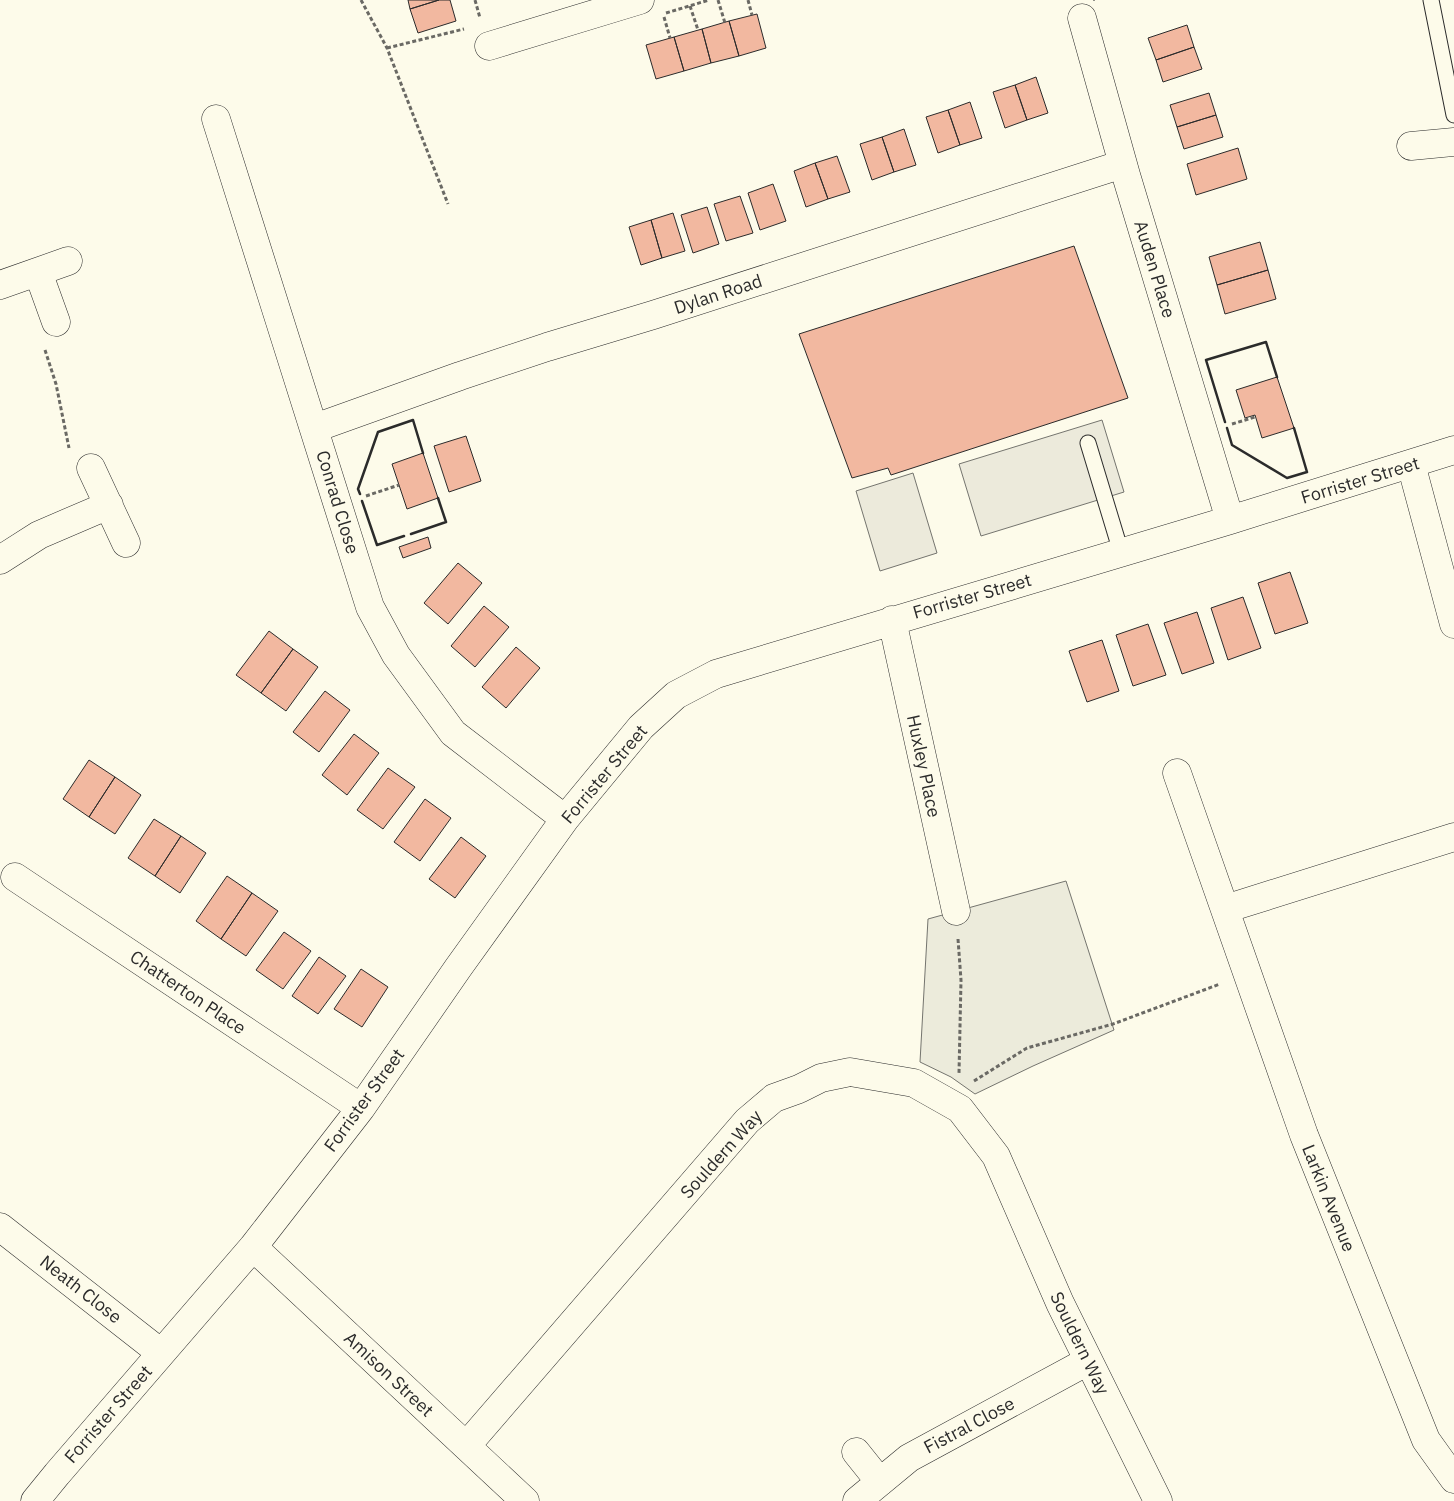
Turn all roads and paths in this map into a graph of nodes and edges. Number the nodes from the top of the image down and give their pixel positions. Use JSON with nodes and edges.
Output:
{"nodes":[{"id":1,"x":361,"y":0,"type":"edge"},
{"id":2,"x":718,"y":0,"type":"edge"},
{"id":3,"x":748,"y":0,"type":"edge"},
{"id":4,"x":1431,"y":0,"type":"edge"},
{"id":5,"x":690,"y":6,"type":"dead end"},
{"id":6,"x":652,"y":7,"type":"edge"},
{"id":7,"x":752,"y":15,"type":"dead end"},
{"id":8,"x":1082,"y":18,"type":"dead end"},
{"id":9,"x":725,"y":23,"type":"dead end"},
{"id":10,"x":698,"y":30,"type":"dead end"},
{"id":11,"x":670,"y":38,"type":"dead end"},
{"id":12,"x":489,"y":46,"type":"dead end"},
{"id":13,"x":1454,"y":115,"type":"edge"},
{"id":14,"x":216,"y":119,"type":"dead end"},
{"id":15,"x":1454,"y":142,"type":"edge"},
{"id":16,"x":1411,"y":146,"type":"dead end"},
{"id":17,"x":1124,"y":164,"type":"junction"},
{"id":18,"x":448,"y":204,"type":"dead end"},
{"id":19,"x":68,"y":261,"type":"dead end"},
{"id":20,"x":38,"y":272,"type":"junction"},
{"id":21,"x":0,"y":285,"type":"edge"},
{"id":22,"x":56,"y":322,"type":"joint"},
{"id":23,"x":315,"y":428,"type":"junction"},
{"id":24,"x":1088,"y":442,"type":"dead end"},
{"id":25,"x":1454,"y":450,"type":"edge"},
{"id":26,"x":1410,"y":464,"type":"junction"},
{"id":27,"x":91,"y":468,"type":"joint"},
{"id":28,"x":109,"y":505,"type":"junction"},
{"id":29,"x":1230,"y":520,"type":"junction"},
{"id":30,"x":126,"y":543,"type":"dead end"},
{"id":31,"x":1121,"y":552,"type":"junction"},
{"id":32,"x":0,"y":560,"type":"edge"},
{"id":33,"x":892,"y":620,"type":"junction"},
{"id":34,"x":1454,"y":624,"type":"edge"},
{"id":35,"x":1177,"y":773,"type":"dead end"},
{"id":36,"x":566,"y":819,"type":"junction"},
{"id":37,"x":1454,"y":837,"type":"edge"},
{"id":38,"x":15,"y":877,"type":"dead end"},
{"id":39,"x":1225,"y":909,"type":"junction"},
{"id":40,"x":956,"y":911,"type":"joint"},
{"id":41,"x":1248,"y":974,"type":"junction"},
{"id":42,"x":943,"y":1100,"type":"junction"},
{"id":43,"x":361,"y":1108,"type":"junction"},
{"id":44,"x":0,"y":1227,"type":"edge"},
{"id":45,"x":253,"y":1247,"type":"junction"},
{"id":46,"x":161,"y":1353,"type":"junction"},
{"id":47,"x":1088,"y":1361,"type":"junction"},
{"id":48,"x":467,"y":1445,"type":"junction"},
{"id":49,"x":856,"y":1452,"type":"dead end"},
{"id":50,"x":1454,"y":1479,"type":"edge"},
{"id":51,"x":880,"y":1482,"type":"junction"},
{"id":52,"x":35,"y":1501,"type":"edge"},
{"id":53,"x":525,"y":1501,"type":"edge"},
{"id":54,"x":857,"y":1501,"type":"edge"},
{"id":55,"x":1158,"y":1501,"type":"edge"}],
"edges":[{"from":1,"to":18,"type":"path"},
{"from":2,"to":9,"type":"path"},
{"from":3,"to":7,"type":"path"},
{"from":4,"to":13,"type":"lane"},
{"from":5,"to":10,"type":"path"},
{"from":6,"to":11,"type":"path"},
{"from":6,"to":12,"type":"street"},
{"from":8,"to":17,"type":"street","name":"Auden Place"},
{"from":14,"to":23,"type":"street","name":"Conrad Close"},
{"from":15,"to":16,"type":"street"},
{"from":17,"to":23,"type":"street","name":"Dylan Road"},
{"from":17,"to":29,"type":"street","name":"Auden Place"},
{"from":19,"to":20,"type":"street"},
{"from":20,"to":21,"type":"street"},
{"from":20,"to":22,"type":"street"},
{"from":22,"to":27,"type":"path"},
{"from":23,"to":36,"type":"street","name":"Conrad Close"},
{"from":24,"to":31,"type":"lane"},
{"from":25,"to":26,"type":"street","name":"Forrister Street"},
{"from":26,"to":29,"type":"street","name":"Forrister Street"},
{"from":26,"to":34,"type":"street"},
{"from":27,"to":28,"type":"street"},
{"from":28,"to":30,"type":"street"},
{"from":28,"to":32,"type":"street"},
{"from":29,"to":31,"type":"street","name":"Forrister Street"},
{"from":31,"to":33,"type":"street","name":"Forrister Street"},
{"from":33,"to":36,"type":"street","name":"Forrister Street"},
{"from":33,"to":40,"type":"street","name":"Huxley Place"},
{"from":35,"to":39,"type":"street","name":"Larkin Avenue"},
{"from":36,"to":43,"type":"street","name":"Forrister Street"},
{"from":37,"to":39,"type":"street"},
{"from":38,"to":43,"type":"street","name":"Chatterton Place"},
{"from":39,"to":41,"type":"street","name":"Larkin Avenue"},
{"from":40,"to":42,"type":"path"},
{"from":41,"to":42,"type":"path"},
{"from":41,"to":50,"type":"street","name":"Larkin Avenue"},
{"from":42,"to":47,"type":"street","name":"Souldern Way"},
{"from":42,"to":48,"type":"street","name":"Souldern Way"},
{"from":43,"to":45,"type":"street","name":"Forrister Street"},
{"from":44,"to":46,"type":"street","name":"Neath Close"},
{"from":45,"to":46,"type":"street","name":"Forrister Street"},
{"from":45,"to":48,"type":"street","name":"Amison Street"},
{"from":46,"to":52,"type":"street","name":"Forrister Street"},
{"from":47,"to":51,"type":"street","name":"Fistral Close"},
{"from":47,"to":55,"type":"street","name":"Souldern Way"},
{"from":48,"to":53,"type":"street","name":"Amison Street"},
{"from":49,"to":51,"type":"street"},
{"from":51,"to":54,"type":"street","name":"Fistral Close"}]}
